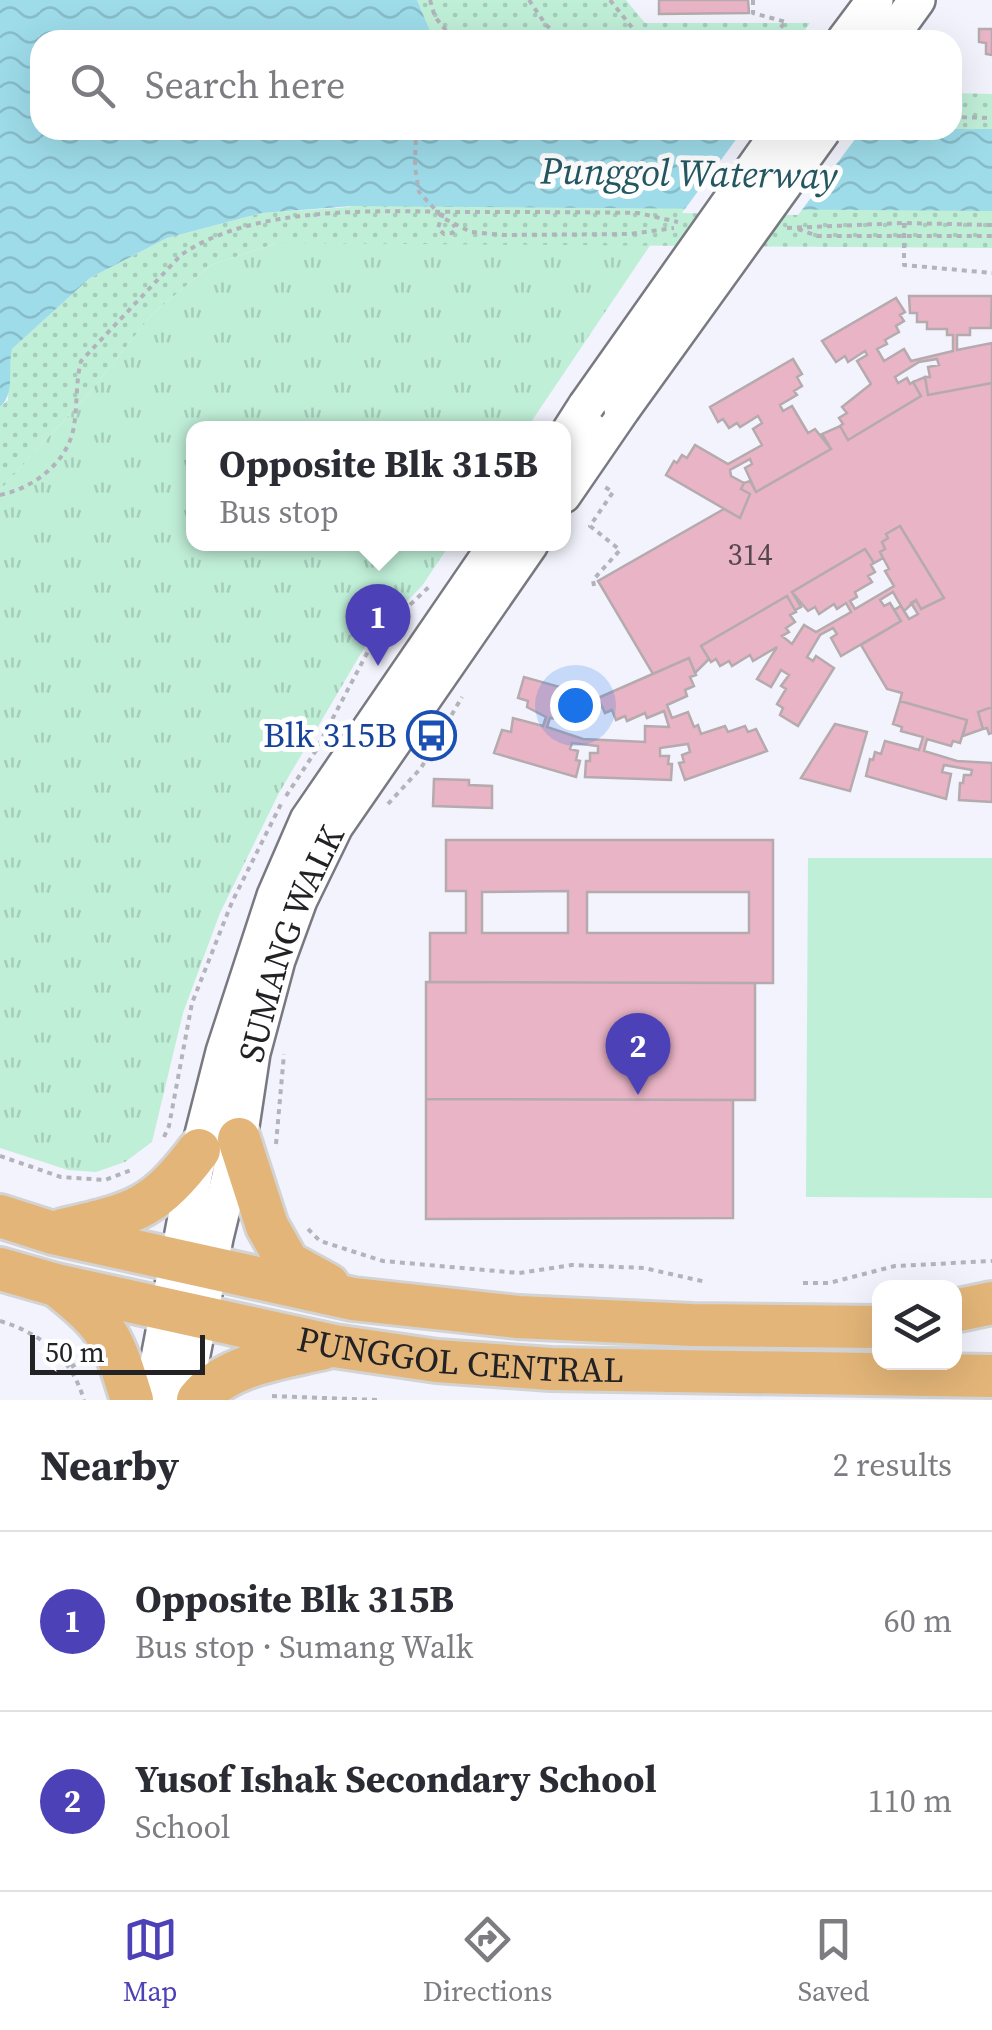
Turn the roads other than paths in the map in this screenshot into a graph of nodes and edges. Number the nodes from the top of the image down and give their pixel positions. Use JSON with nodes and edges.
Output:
{"nodes":[{"id":1,"x":875,"y":0,"type":"edge"},
{"id":2,"x":917,"y":0,"type":"edge"},
{"id":3,"x":852,"y":30,"type":"edge"},
{"id":4,"x":895,"y":30,"type":"edge"},
{"id":5,"x":774,"y":140,"type":"edge"},
{"id":6,"x":816,"y":140,"type":"edge"},
{"id":7,"x":571,"y":429,"type":"edge"},
{"id":8,"x":571,"y":483,"type":"edge"},
{"id":9,"x":492,"y":551,"type":"edge"},
{"id":10,"x":525,"y":551,"type":"edge"},
{"id":11,"x":218,"y":1150,"type":"junction"},
{"id":12,"x":0,"y":1216,"type":"edge"},
{"id":13,"x":53,"y":1233,"type":"junction"},
{"id":14,"x":193,"y":1263,"type":"junction"},
{"id":15,"x":0,"y":1269,"type":"edge"},
{"id":16,"x":56,"y":1285,"type":"junction"},
{"id":17,"x":353,"y":1298,"type":"junction"},
{"id":18,"x":992,"y":1303,"type":"edge"},
{"id":19,"x":962,"y":1309,"type":"edge"},
{"id":20,"x":185,"y":1311,"type":"junction"},
{"id":21,"x":872,"y":1327,"type":"edge"},
{"id":22,"x":962,"y":1329,"type":"edge"},
{"id":23,"x":992,"y":1330,"type":"edge"},
{"id":24,"x":334,"y":1346,"type":"junction"},
{"id":25,"x":896,"y":1374,"type":"junction"},
{"id":26,"x":992,"y":1376,"type":"edge"},
{"id":27,"x":132,"y":1400,"type":"edge"},
{"id":28,"x":151,"y":1400,"type":"edge"},
{"id":29,"x":183,"y":1400,"type":"edge"},
{"id":30,"x":198,"y":1400,"type":"edge"},
{"id":31,"x":936,"y":1400,"type":"edge"}],
"edges":[{"from":1,"to":3,"type":"street"},
{"from":2,"to":4,"type":"street"},
{"from":5,"to":7,"type":"street","bridge":true},
{"from":6,"to":8,"type":"street","bridge":true},
{"from":9,"to":11,"type":"street","name":"SUMANG WALK"},
{"from":10,"to":11,"type":"street","name":"SUMANG WALK"},
{"from":11,"to":13,"type":"main road"},
{"from":11,"to":14,"type":"street","name":"SUMANG WALK"},
{"from":11,"to":17,"type":"main road"},
{"from":12,"to":13,"type":"main road","name":"PUNGGOL CENTRAL"},
{"from":13,"to":14,"type":"main road","name":"PUNGGOL CENTRAL"},
{"from":14,"to":17,"type":"main road","name":"PUNGGOL CENTRAL"},
{"from":14,"to":20,"type":"street","name":"SUMANG WALK"},
{"from":15,"to":16,"type":"main road","name":"PUNGGOL CENTRAL"},
{"from":16,"to":20,"type":"main road","name":"PUNGGOL CENTRAL"},
{"from":16,"to":27,"type":"main road"},
{"from":17,"to":21,"type":"main road","name":"PUNGGOL CENTRAL"},
{"from":18,"to":19,"type":"main road"},
{"from":20,"to":24,"type":"main road","name":"PUNGGOL CENTRAL"},
{"from":20,"to":28,"type":"street","name":"SUMANG WALK"},
{"from":20,"to":29,"type":"street","name":"SUMANG WALK"},
{"from":22,"to":23,"type":"main road"},
{"from":24,"to":25,"type":"main road","name":"PUNGGOL CENTRAL"},
{"from":24,"to":30,"type":"main road"},
{"from":25,"to":26,"type":"main road","name":"PUNGGOL CENTRAL"},
{"from":25,"to":31,"type":"main road"}]}
